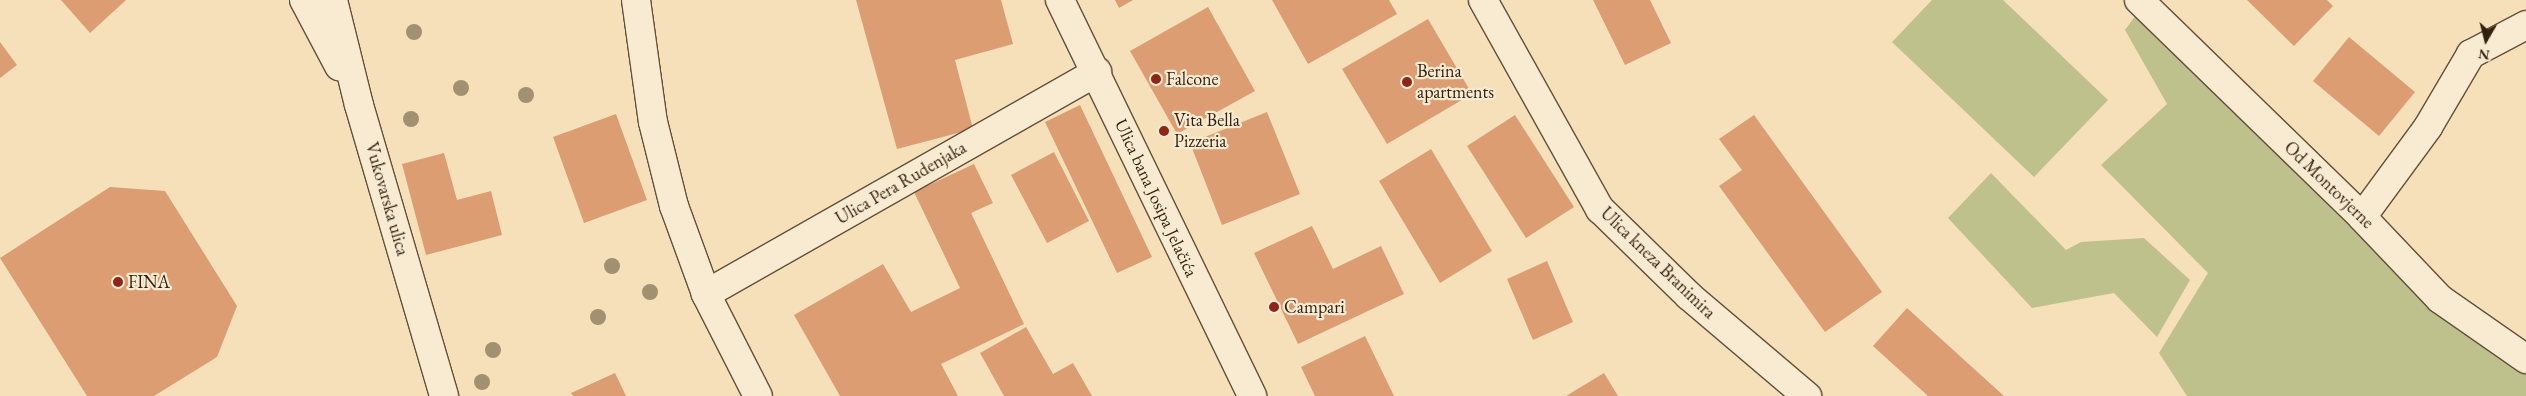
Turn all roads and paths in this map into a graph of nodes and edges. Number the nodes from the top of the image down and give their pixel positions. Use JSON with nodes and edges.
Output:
{"nodes":[{"id":1,"x":304,"y":0,"type":"edge"},
{"id":2,"x":333,"y":0,"type":"edge"},
{"id":3,"x":636,"y":0,"type":"edge"},
{"id":4,"x":1060,"y":0,"type":"edge"},
{"id":5,"x":1483,"y":0,"type":"edge"},
{"id":6,"x":2139,"y":0,"type":"edge"},
{"id":7,"x":2526,"y":25,"type":"edge"},
{"id":8,"x":1097,"y":72,"type":"junction"},
{"id":9,"x":359,"y":105,"type":"junction"},
{"id":10,"x":2362,"y":216,"type":"junction"},
{"id":11,"x":706,"y":294,"type":"junction"},
{"id":12,"x":2526,"y":359,"type":"edge"},
{"id":13,"x":444,"y":396,"type":"edge"},
{"id":14,"x":758,"y":396,"type":"edge"},
{"id":15,"x":1252,"y":396,"type":"edge"},
{"id":16,"x":1807,"y":396,"type":"edge"}],
"edges":[{"from":1,"to":9,"type":"street"},
{"from":2,"to":9,"type":"street","name":"Vukovarska ulica"},
{"from":3,"to":11,"type":"street"},
{"from":4,"to":8,"type":"street","name":"Ulica bana Josipa Jelačića"},
{"from":5,"to":16,"type":"street","name":"Ulica kneza Branimira"},
{"from":6,"to":10,"type":"street","name":"Od Montovjerne"},
{"from":7,"to":10,"type":"street"},
{"from":8,"to":11,"type":"street","name":"Ulica Pera Rudenjaka"},
{"from":8,"to":15,"type":"street","name":"Ulica bana Josipa Jelačića"},
{"from":9,"to":13,"type":"street","name":"Vukovarska ulica"},
{"from":10,"to":12,"type":"street","name":"Od Montovjerne"},
{"from":11,"to":14,"type":"street"}]}
